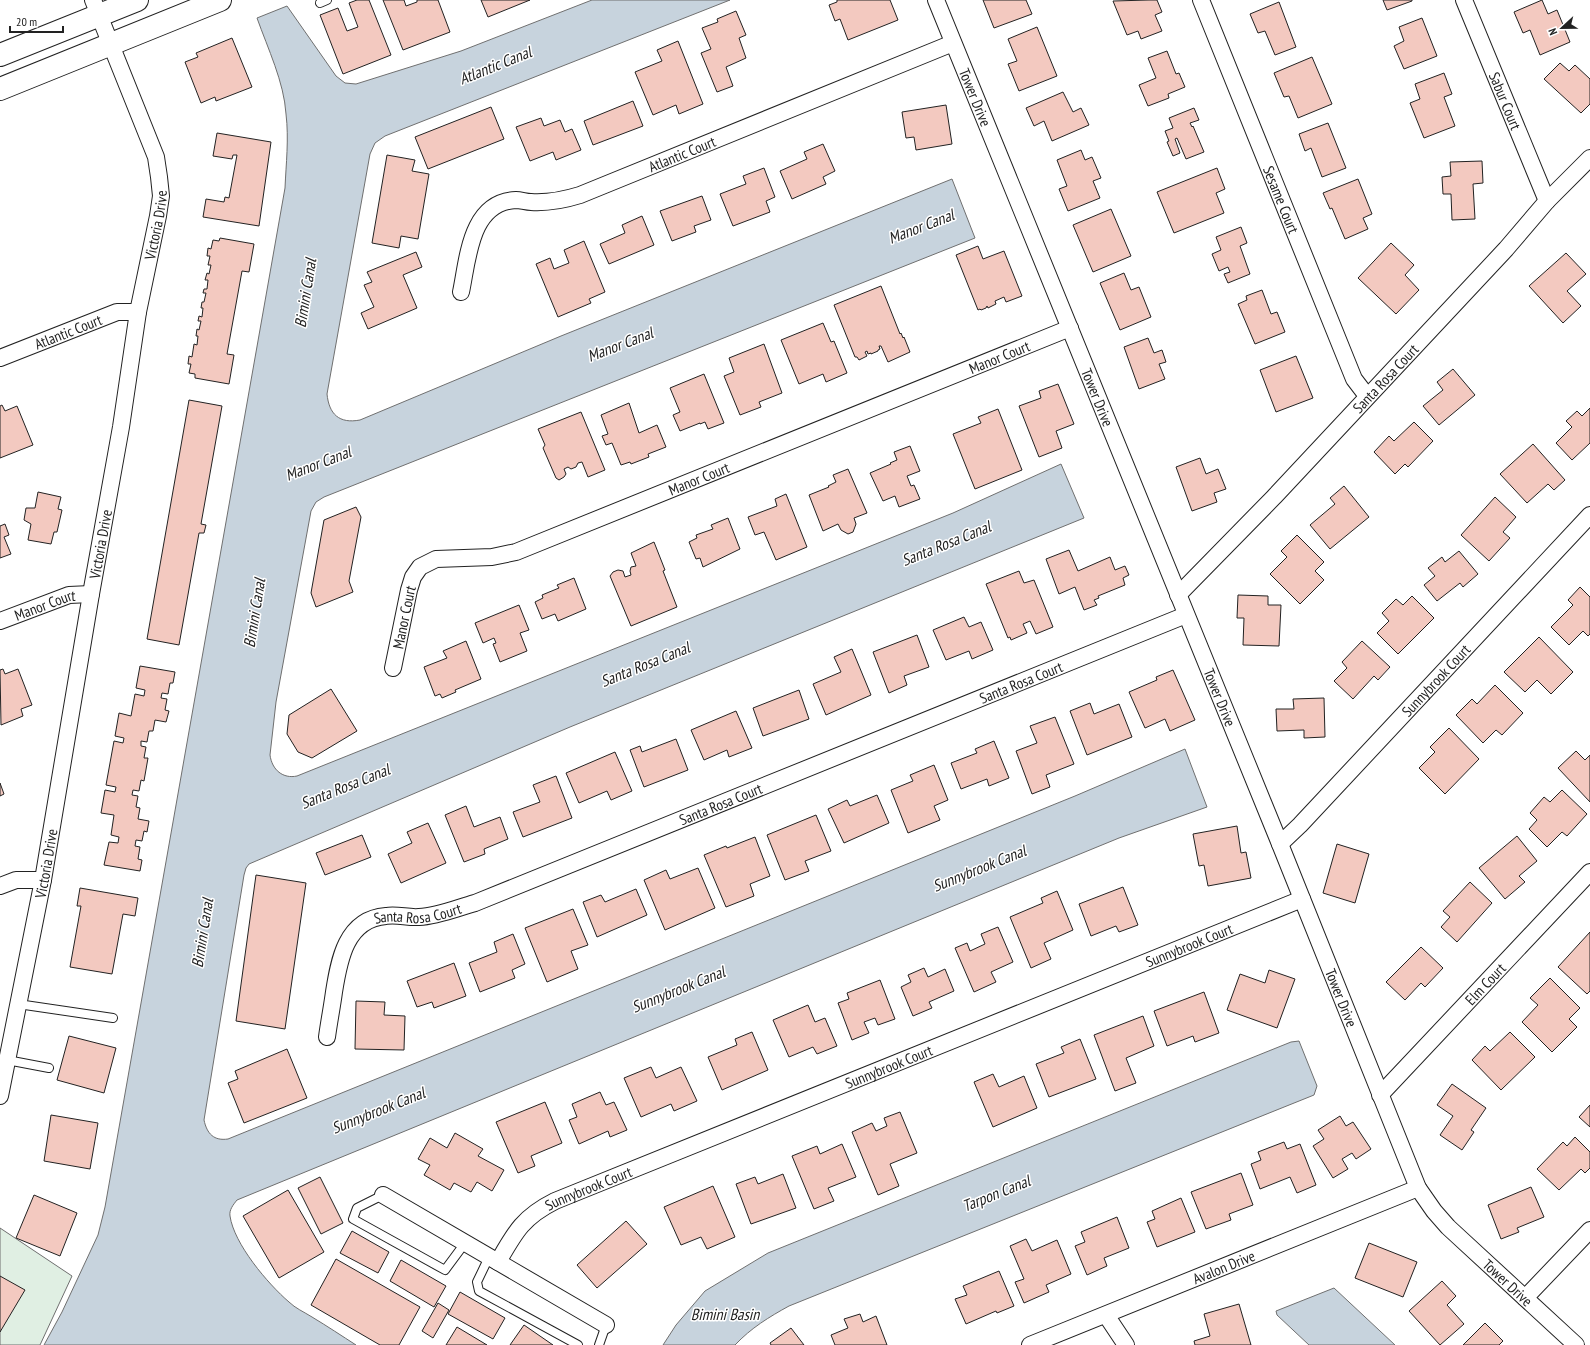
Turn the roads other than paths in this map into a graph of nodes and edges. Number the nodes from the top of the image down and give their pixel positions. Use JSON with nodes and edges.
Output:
{"nodes":[{"id":1,"x":137,"y":0,"type":"edge"},
{"id":2,"x":220,"y":0,"type":"edge"},
{"id":3,"x":936,"y":0,"type":"edge"},
{"id":4,"x":1201,"y":0,"type":"edge"},
{"id":5,"x":1464,"y":0,"type":"edge"},
{"id":6,"x":96,"y":8,"type":"edge"},
{"id":7,"x":952,"y":43,"type":"junction"},
{"id":8,"x":110,"y":44,"type":"junction"},
{"id":9,"x":0,"y":55,"type":"edge"},
{"id":10,"x":0,"y":89,"type":"edge"},
{"id":11,"x":1590,"y":158,"type":"edge"},
{"id":12,"x":1547,"y":202,"type":"junction"},
{"id":13,"x":461,"y":292,"type":"dead end"},
{"id":14,"x":138,"y":312,"type":"junction"},
{"id":15,"x":1070,"y":328,"type":"junction"},
{"id":16,"x":0,"y":358,"type":"edge"},
{"id":17,"x":1367,"y":396,"type":"junction"},
{"id":18,"x":1590,"y":515,"type":"edge"},
{"id":19,"x":91,"y":594,"type":"junction"},
{"id":20,"x":1178,"y":595,"type":"junction"},
{"id":21,"x":1186,"y":615,"type":"junction"},
{"id":22,"x":0,"y":621,"type":"edge"},
{"id":23,"x":393,"y":668,"type":"dead end"},
{"id":24,"x":1280,"y":844,"type":"junction"},
{"id":25,"x":1590,"y":872,"type":"edge"},
{"id":26,"x":43,"y":880,"type":"junction"},
{"id":27,"x":0,"y":886,"type":"edge"},
{"id":28,"x":1302,"y":899,"type":"junction"},
{"id":29,"x":18,"y":1004,"type":"junction"},
{"id":30,"x":113,"y":1018,"type":"dead end"},
{"id":31,"x":327,"y":1037,"type":"dead end"},
{"id":32,"x":7,"y":1060,"type":"junction"},
{"id":33,"x":49,"y":1068,"type":"dead end"},
{"id":34,"x":1380,"y":1095,"type":"junction"},
{"id":35,"x":0,"y":1096,"type":"edge"},
{"id":36,"x":1418,"y":1188,"type":"junction"},
{"id":37,"x":383,"y":1196,"type":"joint"},
{"id":38,"x":1590,"y":1230,"type":"edge"},
{"id":39,"x":465,"y":1242,"type":"junction"},
{"id":40,"x":494,"y":1259,"type":"junction"},
{"id":41,"x":1525,"y":1298,"type":"junction"},
{"id":42,"x":1106,"y":1315,"type":"junction"},
{"id":43,"x":606,"y":1325,"type":"joint"},
{"id":44,"x":578,"y":1345,"type":"edge"},
{"id":45,"x":599,"y":1345,"type":"edge"},
{"id":46,"x":1030,"y":1345,"type":"edge"},
{"id":47,"x":1126,"y":1345,"type":"edge"},
{"id":48,"x":1576,"y":1345,"type":"edge"}],
"edges":[{"from":1,"to":6,"type":"street"},
{"from":2,"to":8,"type":"street"},
{"from":3,"to":7,"type":"street","name":"Tower Drive"},
{"from":4,"to":17,"type":"street","name":"Sesame Court"},
{"from":5,"to":12,"type":"street","name":"Sabur Court"},
{"from":6,"to":8,"type":"street","name":"Victoria Drive"},
{"from":6,"to":9,"type":"street"},
{"from":7,"to":13,"type":"street","name":"Atlantic Court"},
{"from":7,"to":15,"type":"street","name":"Tower Drive"},
{"from":8,"to":10,"type":"street"},
{"from":8,"to":14,"type":"street","name":"Victoria Drive"},
{"from":11,"to":12,"type":"street","name":"Santa Rosa Court"},
{"from":12,"to":17,"type":"street","name":"Santa Rosa Court"},
{"from":14,"to":16,"type":"street","name":"Atlantic Court"},
{"from":14,"to":19,"type":"street","name":"Victoria Drive"},
{"from":15,"to":20,"type":"street","name":"Tower Drive"},
{"from":15,"to":23,"type":"street","name":"Manor Court"},
{"from":17,"to":20,"type":"street","name":"Santa Rosa Court"},
{"from":18,"to":24,"type":"street","name":"Sunnybrook Court"},
{"from":19,"to":22,"type":"street","name":"Manor Court"},
{"from":19,"to":26,"type":"street","name":"Victoria Drive"},
{"from":20,"to":21,"type":"street","name":"Tower Drive"},
{"from":21,"to":24,"type":"street","name":"Tower Drive"},
{"from":21,"to":31,"type":"street","name":"Santa Rosa Court"},
{"from":24,"to":28,"type":"street","name":"Tower Drive"},
{"from":25,"to":34,"type":"street","name":"Elm Court"},
{"from":26,"to":27,"type":"street"},
{"from":26,"to":29,"type":"street","name":"Victoria Drive"},
{"from":28,"to":34,"type":"street","name":"Tower Drive"},
{"from":28,"to":40,"type":"street","name":"Sunnybrook Court"},
{"from":29,"to":30,"type":"lane"},
{"from":29,"to":32,"type":"street","name":"Victoria Drive"},
{"from":32,"to":33,"type":"lane"},
{"from":32,"to":35,"type":"street","name":"Victoria Drive"},
{"from":34,"to":36,"type":"street","name":"Tower Drive"},
{"from":36,"to":41,"type":"street","name":"Tower Drive"},
{"from":36,"to":42,"type":"street","name":"Avalon Drive"},
{"from":37,"to":39,"type":"street"},
{"from":37,"to":39,"type":"lane"},
{"from":38,"to":41,"type":"street"},
{"from":39,"to":40,"type":"street"},
{"from":40,"to":43,"type":"street"},
{"from":40,"to":44,"type":"lane"},
{"from":41,"to":48,"type":"street","name":"Tower Drive"},
{"from":42,"to":46,"type":"street","name":"Avalon Drive"},
{"from":42,"to":47,"type":"street"},
{"from":43,"to":45,"type":"lane"}]}
